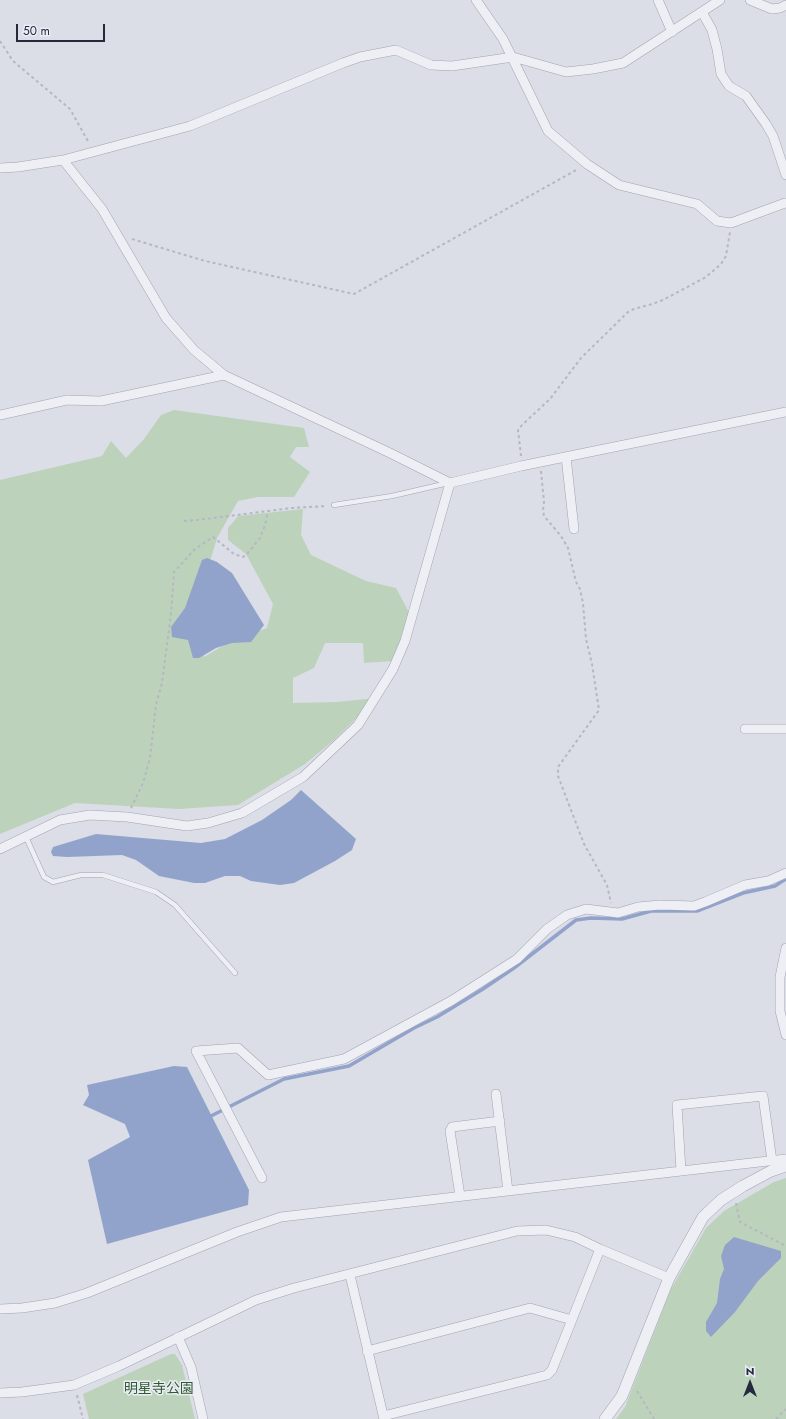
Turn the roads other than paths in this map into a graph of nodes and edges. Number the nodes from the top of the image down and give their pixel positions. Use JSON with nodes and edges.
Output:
{"nodes":[{"id":1,"x":476,"y":0,"type":"edge"},
{"id":2,"x":658,"y":0,"type":"edge"},
{"id":3,"x":720,"y":0,"type":"edge"},
{"id":4,"x":750,"y":0,"type":"edge"},
{"id":5,"x":786,"y":5,"type":"edge"},
{"id":6,"x":702,"y":12,"type":"junction"},
{"id":7,"x":672,"y":32,"type":"junction"},
{"id":8,"x":513,"y":57,"type":"junction"},
{"id":9,"x":63,"y":160,"type":"junction"},
{"id":10,"x":0,"y":168,"type":"edge"},
{"id":11,"x":786,"y":175,"type":"edge"},
{"id":12,"x":786,"y":204,"type":"edge"},
{"id":13,"x":224,"y":375,"type":"junction"},
{"id":14,"x":786,"y":412,"type":"edge"},
{"id":15,"x":0,"y":415,"type":"edge"},
{"id":16,"x":566,"y":457,"type":"junction"},
{"id":17,"x":450,"y":483,"type":"junction"},
{"id":18,"x":334,"y":505,"type":"road end"},
{"id":19,"x":574,"y":529,"type":"dead end"},
{"id":20,"x":745,"y":729,"type":"dead end"},
{"id":21,"x":786,"y":729,"type":"edge"},
{"id":22,"x":26,"y":837,"type":"junction"},
{"id":23,"x":0,"y":849,"type":"edge"},
{"id":24,"x":786,"y":874,"type":"edge"},
{"id":25,"x":786,"y":948,"type":"edge"},
{"id":26,"x":235,"y":973,"type":"dead end"},
{"id":27,"x":786,"y":1035,"type":"edge"},
{"id":28,"x":496,"y":1094,"type":"dead end"},
{"id":29,"x":500,"y":1120,"type":"junction"},
{"id":30,"x":786,"y":1159,"type":"edge"},
{"id":31,"x":772,"y":1161,"type":"junction"},
{"id":32,"x":786,"y":1166,"type":"edge"},
{"id":33,"x":681,"y":1171,"type":"junction"},
{"id":34,"x":262,"y":1178,"type":"dead end"},
{"id":35,"x":508,"y":1191,"type":"junction"},
{"id":36,"x":460,"y":1196,"type":"junction"},
{"id":37,"x":600,"y":1249,"type":"junction"},
{"id":38,"x":350,"y":1275,"type":"junction"},
{"id":39,"x":669,"y":1278,"type":"junction"},
{"id":40,"x":0,"y":1309,"type":"edge"},
{"id":41,"x":572,"y":1320,"type":"junction"},
{"id":42,"x":178,"y":1337,"type":"junction"},
{"id":43,"x":368,"y":1351,"type":"junction"},
{"id":44,"x":0,"y":1393,"type":"edge"},
{"id":45,"x":384,"y":1418,"type":"edge"},
{"id":46,"x":203,"y":1419,"type":"edge"},
{"id":47,"x":605,"y":1419,"type":"edge"}],
"edges":[{"from":1,"to":8,"type":"street"},
{"from":2,"to":7,"type":"street"},
{"from":3,"to":6,"type":"street"},
{"from":4,"to":5,"type":"street"},
{"from":6,"to":7,"type":"street"},
{"from":6,"to":11,"type":"street"},
{"from":7,"to":8,"type":"street"},
{"from":8,"to":9,"type":"street"},
{"from":8,"to":12,"type":"street"},
{"from":9,"to":10,"type":"street"},
{"from":9,"to":13,"type":"street"},
{"from":13,"to":15,"type":"street"},
{"from":13,"to":17,"type":"street"},
{"from":14,"to":16,"type":"street"},
{"from":16,"to":17,"type":"street"},
{"from":16,"to":19,"type":"street"},
{"from":17,"to":18,"type":"lane"},
{"from":17,"to":22,"type":"street"},
{"from":20,"to":21,"type":"street"},
{"from":22,"to":23,"type":"street"},
{"from":22,"to":26,"type":"lane"},
{"from":24,"to":34,"type":"street"},
{"from":25,"to":27,"type":"street"},
{"from":28,"to":29,"type":"street"},
{"from":29,"to":35,"type":"street"},
{"from":29,"to":36,"type":"street"},
{"from":30,"to":31,"type":"street"},
{"from":31,"to":33,"type":"street"},
{"from":31,"to":33,"type":"street"},
{"from":32,"to":39,"type":"street"},
{"from":33,"to":35,"type":"street"},
{"from":35,"to":36,"type":"street"},
{"from":36,"to":40,"type":"street"},
{"from":37,"to":38,"type":"street"},
{"from":37,"to":39,"type":"street"},
{"from":37,"to":41,"type":"street"},
{"from":38,"to":42,"type":"street"},
{"from":38,"to":43,"type":"street"},
{"from":39,"to":47,"type":"street"},
{"from":41,"to":43,"type":"street"},
{"from":41,"to":45,"type":"street"},
{"from":42,"to":44,"type":"street"},
{"from":42,"to":46,"type":"street"},
{"from":43,"to":45,"type":"street"}]}
